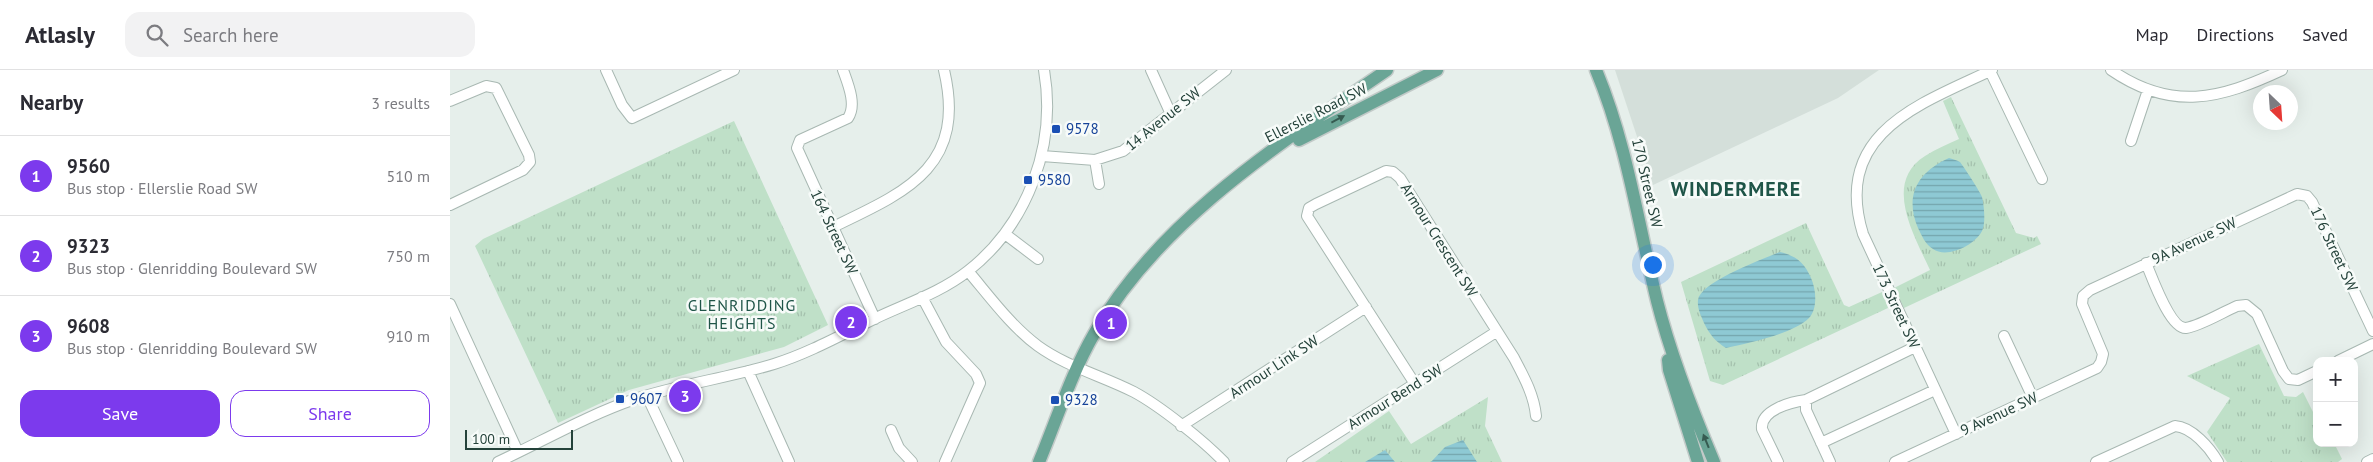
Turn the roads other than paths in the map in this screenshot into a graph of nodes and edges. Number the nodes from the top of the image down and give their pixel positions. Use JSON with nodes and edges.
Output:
{"nodes":[{"id":1,"x":606,"y":70,"type":"edge"},
{"id":2,"x":734,"y":70,"type":"edge"},
{"id":3,"x":843,"y":70,"type":"edge"},
{"id":4,"x":944,"y":70,"type":"edge"},
{"id":5,"x":1044,"y":70,"type":"edge"},
{"id":6,"x":1151,"y":70,"type":"edge"},
{"id":7,"x":1226,"y":70,"type":"edge"},
{"id":8,"x":1386,"y":70,"type":"edge"},
{"id":9,"x":1437,"y":70,"type":"edge"},
{"id":10,"x":1596,"y":70,"type":"edge"},
{"id":11,"x":1991,"y":70,"type":"edge"},
{"id":12,"x":2111,"y":70,"type":"edge"},
{"id":13,"x":2282,"y":70,"type":"edge"},
{"id":14,"x":1426,"y":74,"type":"edge"},
{"id":15,"x":2148,"y":90,"type":"junction"},
{"id":16,"x":450,"y":101,"type":"edge"},
{"id":17,"x":1170,"y":112,"type":"junction"},
{"id":18,"x":2131,"y":141,"type":"dead end"},
{"id":19,"x":1042,"y":156,"type":"junction"},
{"id":20,"x":1264,"y":158,"type":"junction"},
{"id":21,"x":1095,"y":160,"type":"junction"},
{"id":22,"x":2042,"y":179,"type":"dead end"},
{"id":23,"x":1100,"y":184,"type":"dead end"},
{"id":24,"x":2306,"y":196,"type":"joint"},
{"id":25,"x":450,"y":205,"type":"edge"},
{"id":26,"x":832,"y":227,"type":"junction"},
{"id":27,"x":1005,"y":234,"type":"junction"},
{"id":28,"x":1038,"y":259,"type":"dead end"},
{"id":29,"x":2146,"y":263,"type":"junction"},
{"id":30,"x":968,"y":271,"type":"junction"},
{"id":31,"x":922,"y":297,"type":"junction"},
{"id":32,"x":450,"y":304,"type":"edge"},
{"id":33,"x":1366,"y":307,"type":"junction"},
{"id":34,"x":875,"y":319,"type":"junction"},
{"id":35,"x":2373,"y":330,"type":"edge"},
{"id":36,"x":1496,"y":332,"type":"junction"},
{"id":37,"x":1666,"y":335,"type":"junction"},
{"id":38,"x":2004,"y":336,"type":"dead end"},
{"id":39,"x":2373,"y":344,"type":"edge"},
{"id":40,"x":1915,"y":347,"type":"junction"},
{"id":41,"x":2346,"y":357,"type":"edge"},
{"id":42,"x":2102,"y":362,"type":"joint"},
{"id":43,"x":1078,"y":367,"type":"junction"},
{"id":44,"x":748,"y":371,"type":"junction"},
{"id":45,"x":2313,"y":373,"type":"edge"},
{"id":46,"x":1415,"y":384,"type":"junction"},
{"id":47,"x":1935,"y":390,"type":"junction"},
{"id":48,"x":647,"y":396,"type":"junction"},
{"id":49,"x":2033,"y":398,"type":"junction"},
{"id":50,"x":1806,"y":400,"type":"junction"},
{"id":51,"x":1536,"y":416,"type":"dead end"},
{"id":52,"x":1181,"y":426,"type":"junction"},
{"id":53,"x":891,"y":430,"type":"dead end"},
{"id":54,"x":1956,"y":434,"type":"junction"},
{"id":55,"x":1821,"y":443,"type":"junction"},
{"id":56,"x":518,"y":452,"type":"junction"},
{"id":57,"x":2373,"y":459,"type":"edge"},
{"id":58,"x":498,"y":462,"type":"edge"},
{"id":59,"x":678,"y":462,"type":"edge"},
{"id":60,"x":790,"y":462,"type":"edge"},
{"id":61,"x":912,"y":462,"type":"edge"},
{"id":62,"x":945,"y":462,"type":"edge"},
{"id":63,"x":1039,"y":462,"type":"edge"},
{"id":64,"x":1224,"y":462,"type":"edge"},
{"id":65,"x":1292,"y":462,"type":"edge"},
{"id":66,"x":1698,"y":462,"type":"edge"},
{"id":67,"x":1714,"y":462,"type":"edge"},
{"id":68,"x":1778,"y":462,"type":"edge"},
{"id":69,"x":1830,"y":462,"type":"edge"},
{"id":70,"x":1894,"y":462,"type":"edge"},
{"id":71,"x":2096,"y":462,"type":"edge"},
{"id":72,"x":2218,"y":462,"type":"edge"},
{"id":73,"x":2367,"y":462,"type":"edge"}],
"edges":[{"from":1,"to":2,"type":"street"},
{"from":3,"to":26,"type":"street","name":"164 Street SW"},
{"from":4,"to":26,"type":"street"},
{"from":5,"to":19,"type":"street"},
{"from":6,"to":17,"type":"street"},
{"from":7,"to":17,"type":"street","name":"14 Avenue SW"},
{"from":8,"to":20,"type":"main road","name":"Ellerslie Road SW"},
{"from":9,"to":14,"type":"main road","name":"Ellerslie Road SW"},
{"from":10,"to":37,"type":"main road","name":"170 Street SW"},
{"from":11,"to":22,"type":"street"},
{"from":11,"to":40,"type":"street","name":"173 Street SW"},
{"from":12,"to":15,"type":"street"},
{"from":13,"to":15,"type":"street"},
{"from":20,"to":14,"type":"main road","name":"Ellerslie Road SW","one_way":true},
{"from":15,"to":18,"type":"street"},
{"from":16,"to":25,"type":"street"},
{"from":17,"to":21,"type":"street","name":"14 Avenue SW"},
{"from":19,"to":21,"type":"street","name":"14 Avenue SW"},
{"from":19,"to":27,"type":"street"},
{"from":20,"to":43,"type":"main road","name":"Ellerslie Road SW"},
{"from":21,"to":23,"type":"street"},
{"from":24,"to":29,"type":"street","name":"9A Avenue SW"},
{"from":24,"to":35,"type":"street","name":"176 Street SW"},
{"from":26,"to":34,"type":"street","name":"164 Street SW"},
{"from":27,"to":28,"type":"street"},
{"from":27,"to":30,"type":"street"},
{"from":29,"to":42,"type":"street","name":"9A Avenue SW"},
{"from":29,"to":45,"type":"street"},
{"from":30,"to":31,"type":"street"},
{"from":30,"to":43,"type":"street"},
{"from":31,"to":34,"type":"street"},
{"from":31,"to":62,"type":"street"},
{"from":32,"to":56,"type":"street"},
{"from":33,"to":36,"type":"street","name":"Armour Crescent SW"},
{"from":33,"to":46,"type":"street","name":"Armour Crescent SW"},
{"from":33,"to":52,"type":"street","name":"Armour Link SW"},
{"from":34,"to":44,"type":"street"},
{"from":36,"to":46,"type":"street","name":"Armour Bend SW"},
{"from":36,"to":51,"type":"street","name":"Armour Crescent SW"},
{"from":37,"to":66,"type":"main road","name":"170 Street SW"},
{"from":67,"to":37,"type":"main road","name":"170 Street SW","one_way":true},
{"from":38,"to":49,"type":"street"},
{"from":39,"to":41,"type":"street"},
{"from":40,"to":47,"type":"street","name":"173 Street SW"},
{"from":40,"to":50,"type":"street"},
{"from":42,"to":49,"type":"street","name":"9 Avenue SW"},
{"from":43,"to":52,"type":"street"},
{"from":43,"to":63,"type":"main road","name":"Ellerslie Road SW"},
{"from":44,"to":48,"type":"street"},
{"from":44,"to":60,"type":"street"},
{"from":46,"to":65,"type":"street","name":"Armour Bend SW"},
{"from":47,"to":54,"type":"street","name":"173 Street SW"},
{"from":47,"to":55,"type":"street"},
{"from":48,"to":56,"type":"street"},
{"from":48,"to":59,"type":"street"},
{"from":49,"to":54,"type":"street","name":"9 Avenue SW"},
{"from":50,"to":55,"type":"street"},
{"from":50,"to":68,"type":"street"},
{"from":52,"to":64,"type":"street"},
{"from":53,"to":61,"type":"street"},
{"from":54,"to":70,"type":"street","name":"9 Avenue SW"},
{"from":55,"to":69,"type":"street"},
{"from":56,"to":58,"type":"street"},
{"from":57,"to":73,"type":"street"},
{"from":71,"to":72,"type":"street"}]}
